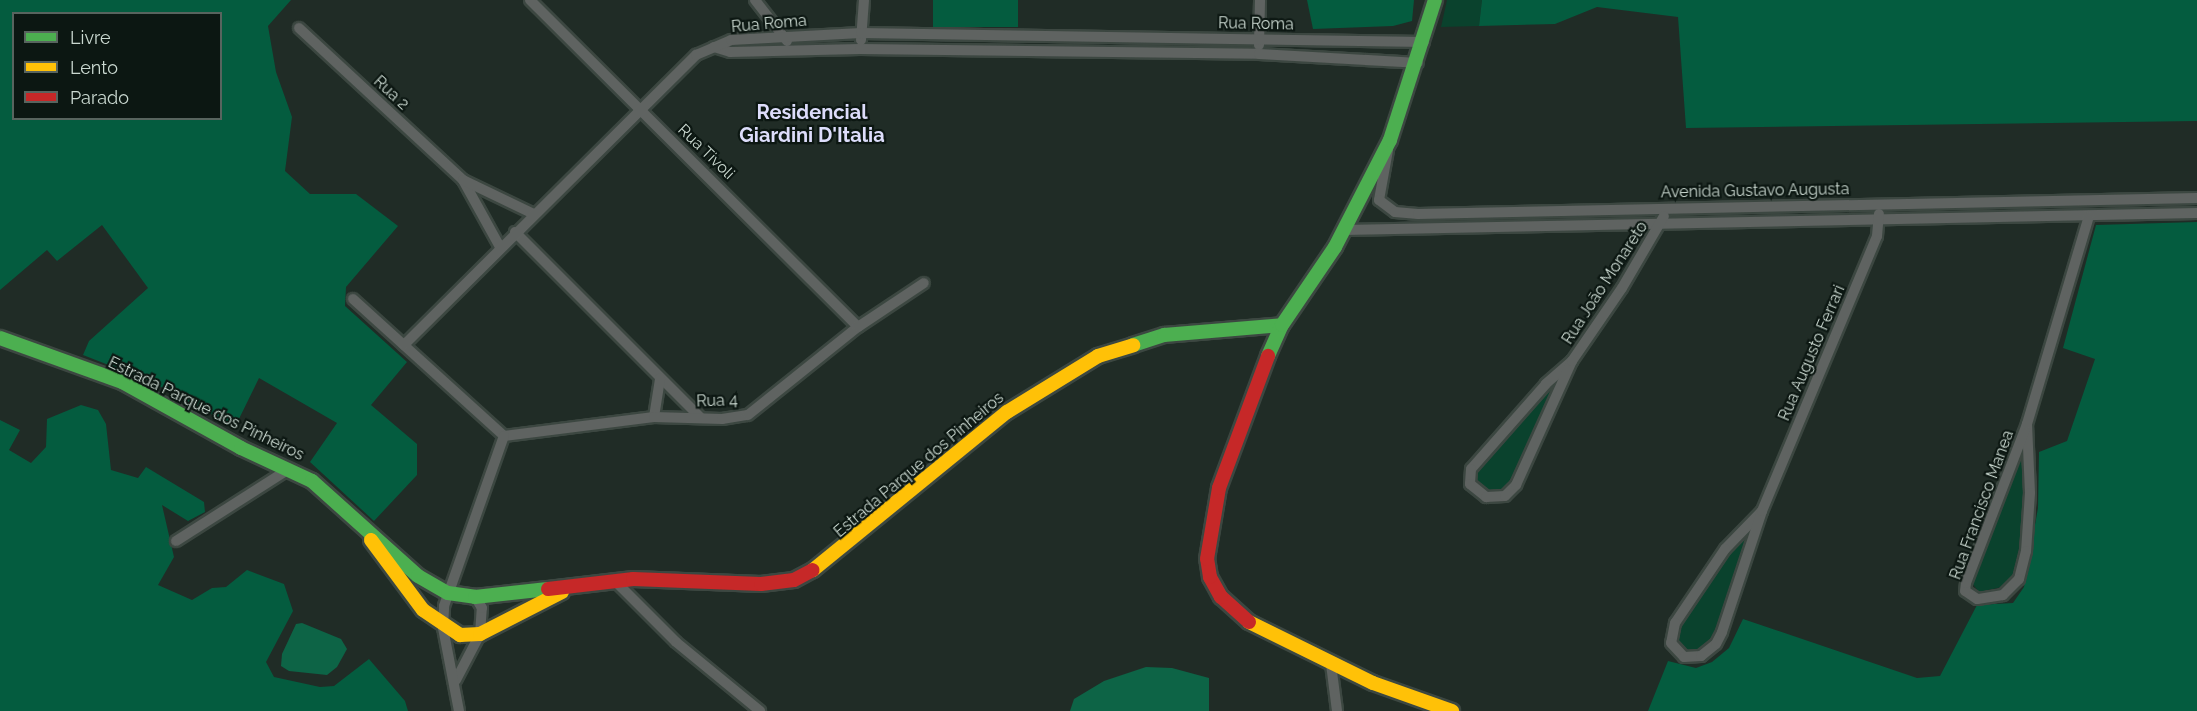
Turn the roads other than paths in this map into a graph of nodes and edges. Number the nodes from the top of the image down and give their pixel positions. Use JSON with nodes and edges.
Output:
{"nodes":[{"id":1,"x":530,"y":0,"type":"edge"},
{"id":2,"x":755,"y":0,"type":"edge"},
{"id":3,"x":864,"y":0,"type":"edge"},
{"id":4,"x":1260,"y":0,"type":"edge"},
{"id":5,"x":1435,"y":0,"type":"edge"},
{"id":6,"x":299,"y":28,"type":"dead end"},
{"id":7,"x":861,"y":33,"type":"junction"},
{"id":8,"x":786,"y":36,"type":"junction"},
{"id":9,"x":1136,"y":36,"type":"junction"},
{"id":10,"x":1259,"y":39,"type":"junction"},
{"id":11,"x":1424,"y":42,"type":"junction"},
{"id":12,"x":714,"y":47,"type":"junction"},
{"id":13,"x":860,"y":49,"type":"junction"},
{"id":14,"x":790,"y":50,"type":"junction"},
{"id":15,"x":1136,"y":52,"type":"junction"},
{"id":16,"x":1259,"y":54,"type":"junction"},
{"id":17,"x":1418,"y":63,"type":"junction"},
{"id":18,"x":641,"y":110,"type":"junction"},
{"id":19,"x":1390,"y":140,"type":"junction"},
{"id":20,"x":463,"y":180,"type":"junction"},
{"id":21,"x":2197,"y":198,"type":"edge"},
{"id":22,"x":1879,"y":204,"type":"junction"},
{"id":23,"x":1668,"y":207,"type":"junction"},
{"id":24,"x":2197,"y":213,"type":"edge"},
{"id":25,"x":534,"y":214,"type":"junction"},
{"id":26,"x":2089,"y":216,"type":"junction"},
{"id":27,"x":1879,"y":220,"type":"junction"},
{"id":28,"x":1662,"y":221,"type":"junction"},
{"id":29,"x":1344,"y":230,"type":"junction"},
{"id":30,"x":515,"y":232,"type":"junction"},
{"id":31,"x":500,"y":247,"type":"junction"},
{"id":32,"x":924,"y":283,"type":"dead end"},
{"id":33,"x":353,"y":299,"type":"dead end"},
{"id":34,"x":1282,"y":325,"type":"junction"},
{"id":35,"x":858,"y":327,"type":"junction"},
{"id":36,"x":0,"y":338,"type":"edge"},
{"id":37,"x":404,"y":345,"type":"junction"},
{"id":38,"x":1572,"y":361,"type":"junction"},
{"id":39,"x":660,"y":378,"type":"junction"},
{"id":40,"x":654,"y":417,"type":"junction"},
{"id":41,"x":701,"y":418,"type":"junction"},
{"id":42,"x":2028,"y":424,"type":"junction"},
{"id":43,"x":504,"y":436,"type":"junction"},
{"id":44,"x":289,"y":469,"type":"junction"},
{"id":45,"x":1762,"y":511,"type":"junction"},
{"id":46,"x":353,"y":515,"type":"junction"},
{"id":47,"x":176,"y":541,"type":"dead end"},
{"id":48,"x":615,"y":581,"type":"junction"},
{"id":49,"x":569,"y":588,"type":"junction"},
{"id":50,"x":448,"y":593,"type":"junction"},
{"id":51,"x":475,"y":597,"type":"junction"},
{"id":52,"x":443,"y":628,"type":"junction"},
{"id":53,"x":480,"y":634,"type":"junction"},
{"id":54,"x":1331,"y":664,"type":"junction"},
{"id":55,"x":456,"y":680,"type":"junction"},
{"id":56,"x":459,"y":711,"type":"edge"},
{"id":57,"x":760,"y":711,"type":"edge"},
{"id":58,"x":1337,"y":711,"type":"edge"},
{"id":59,"x":1452,"y":711,"type":"edge"}],
"edges":[{"from":1,"to":18,"type":"street","name":"Rua Tivoli"},
{"from":2,"to":8,"type":"street"},
{"from":3,"to":7,"type":"street"},
{"from":4,"to":10,"type":"street"},
{"from":5,"to":11,"type":"street"},
{"from":6,"to":20,"type":"street","name":"Rua 2"},
{"from":7,"to":8,"type":"street","name":"Rua Roma"},
{"from":7,"to":9,"type":"street","name":"Rua Roma"},
{"from":7,"to":13,"type":"street"},
{"from":8,"to":12,"type":"street","name":"Rua Roma"},
{"from":8,"to":14,"type":"street"},
{"from":9,"to":10,"type":"street","name":"Rua Roma"},
{"from":9,"to":15,"type":"street"},
{"from":10,"to":11,"type":"street","name":"Rua Roma"},
{"from":10,"to":16,"type":"street"},
{"from":11,"to":17,"type":"street"},
{"from":12,"to":14,"type":"street","name":"Rua Roma"},
{"from":12,"to":18,"type":"street"},
{"from":13,"to":14,"type":"street","name":"Rua Roma"},
{"from":13,"to":15,"type":"street","name":"Rua Roma"},
{"from":15,"to":16,"type":"street","name":"Rua Roma"},
{"from":16,"to":17,"type":"street","name":"Rua Roma"},
{"from":17,"to":19,"type":"street"},
{"from":18,"to":25,"type":"street"},
{"from":18,"to":35,"type":"street","name":"Rua Tivoli"},
{"from":19,"to":23,"type":"street","name":"Avenida Gustavo Augusta"},
{"from":19,"to":29,"type":"street"},
{"from":20,"to":25,"type":"street","name":"Rua 2"},
{"from":20,"to":31,"type":"street","name":"Rua 2"},
{"from":21,"to":22,"type":"street","name":"Avenida Gustavo Augusta"},
{"from":22,"to":23,"type":"street","name":"Avenida Gustavo Augusta"},
{"from":22,"to":27,"type":"street","name":"Rua Augusto Ferrari"},
{"from":23,"to":28,"type":"street","name":"Rua João Monareto"},
{"from":24,"to":26,"type":"street","name":"Avenida Gustavo Augusta"},
{"from":25,"to":30,"type":"street"},
{"from":26,"to":27,"type":"street","name":"Avenida Gustavo Augusta"},
{"from":26,"to":42,"type":"street","name":"Rua Francisco Manea"},
{"from":27,"to":28,"type":"street","name":"Avenida Gustavo Augusta"},
{"from":27,"to":45,"type":"street","name":"Rua Augusto Ferrari"},
{"from":28,"to":29,"type":"street","name":"Avenida Gustavo Augusta"},
{"from":28,"to":38,"type":"street","name":"Rua João Monareto"},
{"from":29,"to":34,"type":"street"},
{"from":30,"to":31,"type":"street"},
{"from":30,"to":39,"type":"street"},
{"from":31,"to":37,"type":"street"},
{"from":32,"to":35,"type":"street","name":"Rua 4"},
{"from":33,"to":37,"type":"street"},
{"from":34,"to":48,"type":"street","name":"Estrada Parque dos Pinheiros"},
{"from":34,"to":54,"type":"street"},
{"from":35,"to":41,"type":"street","name":"Rua 4"},
{"from":36,"to":44,"type":"street","name":"Estrada Parque dos Pinheiros"},
{"from":37,"to":43,"type":"street"},
{"from":38,"to":38,"type":"street","name":"Rua João Monareto"},
{"from":39,"to":40,"type":"street"},
{"from":39,"to":41,"type":"street"},
{"from":40,"to":41,"type":"street","name":"Rua 4"},
{"from":40,"to":43,"type":"street","name":"Rua 4"},
{"from":42,"to":42,"type":"street","name":"Rua Francisco Manea"},
{"from":43,"to":50,"type":"street"},
{"from":44,"to":46,"type":"street","name":"Estrada Parque dos Pinheiros"},
{"from":44,"to":47,"type":"street"},
{"from":45,"to":45,"type":"street","name":"Rua Augusto Ferrari"},
{"from":46,"to":50,"type":"street","name":"Estrada Parque dos Pinheiros"},
{"from":46,"to":52,"type":"street","name":"Estrada Parque dos Pinheiros"},
{"from":48,"to":49,"type":"street","name":"Estrada Parque dos Pinheiros"},
{"from":48,"to":57,"type":"street"},
{"from":49,"to":51,"type":"street","name":"Estrada Parque dos Pinheiros"},
{"from":49,"to":53,"type":"street","name":"Estrada Parque dos Pinheiros"},
{"from":50,"to":51,"type":"street","name":"Estrada Parque dos Pinheiros"},
{"from":50,"to":52,"type":"street"},
{"from":51,"to":53,"type":"street"},
{"from":52,"to":53,"type":"street"},
{"from":52,"to":55,"type":"street"},
{"from":53,"to":55,"type":"street"},
{"from":54,"to":58,"type":"street"},
{"from":54,"to":59,"type":"street"},
{"from":55,"to":56,"type":"street"}]}
